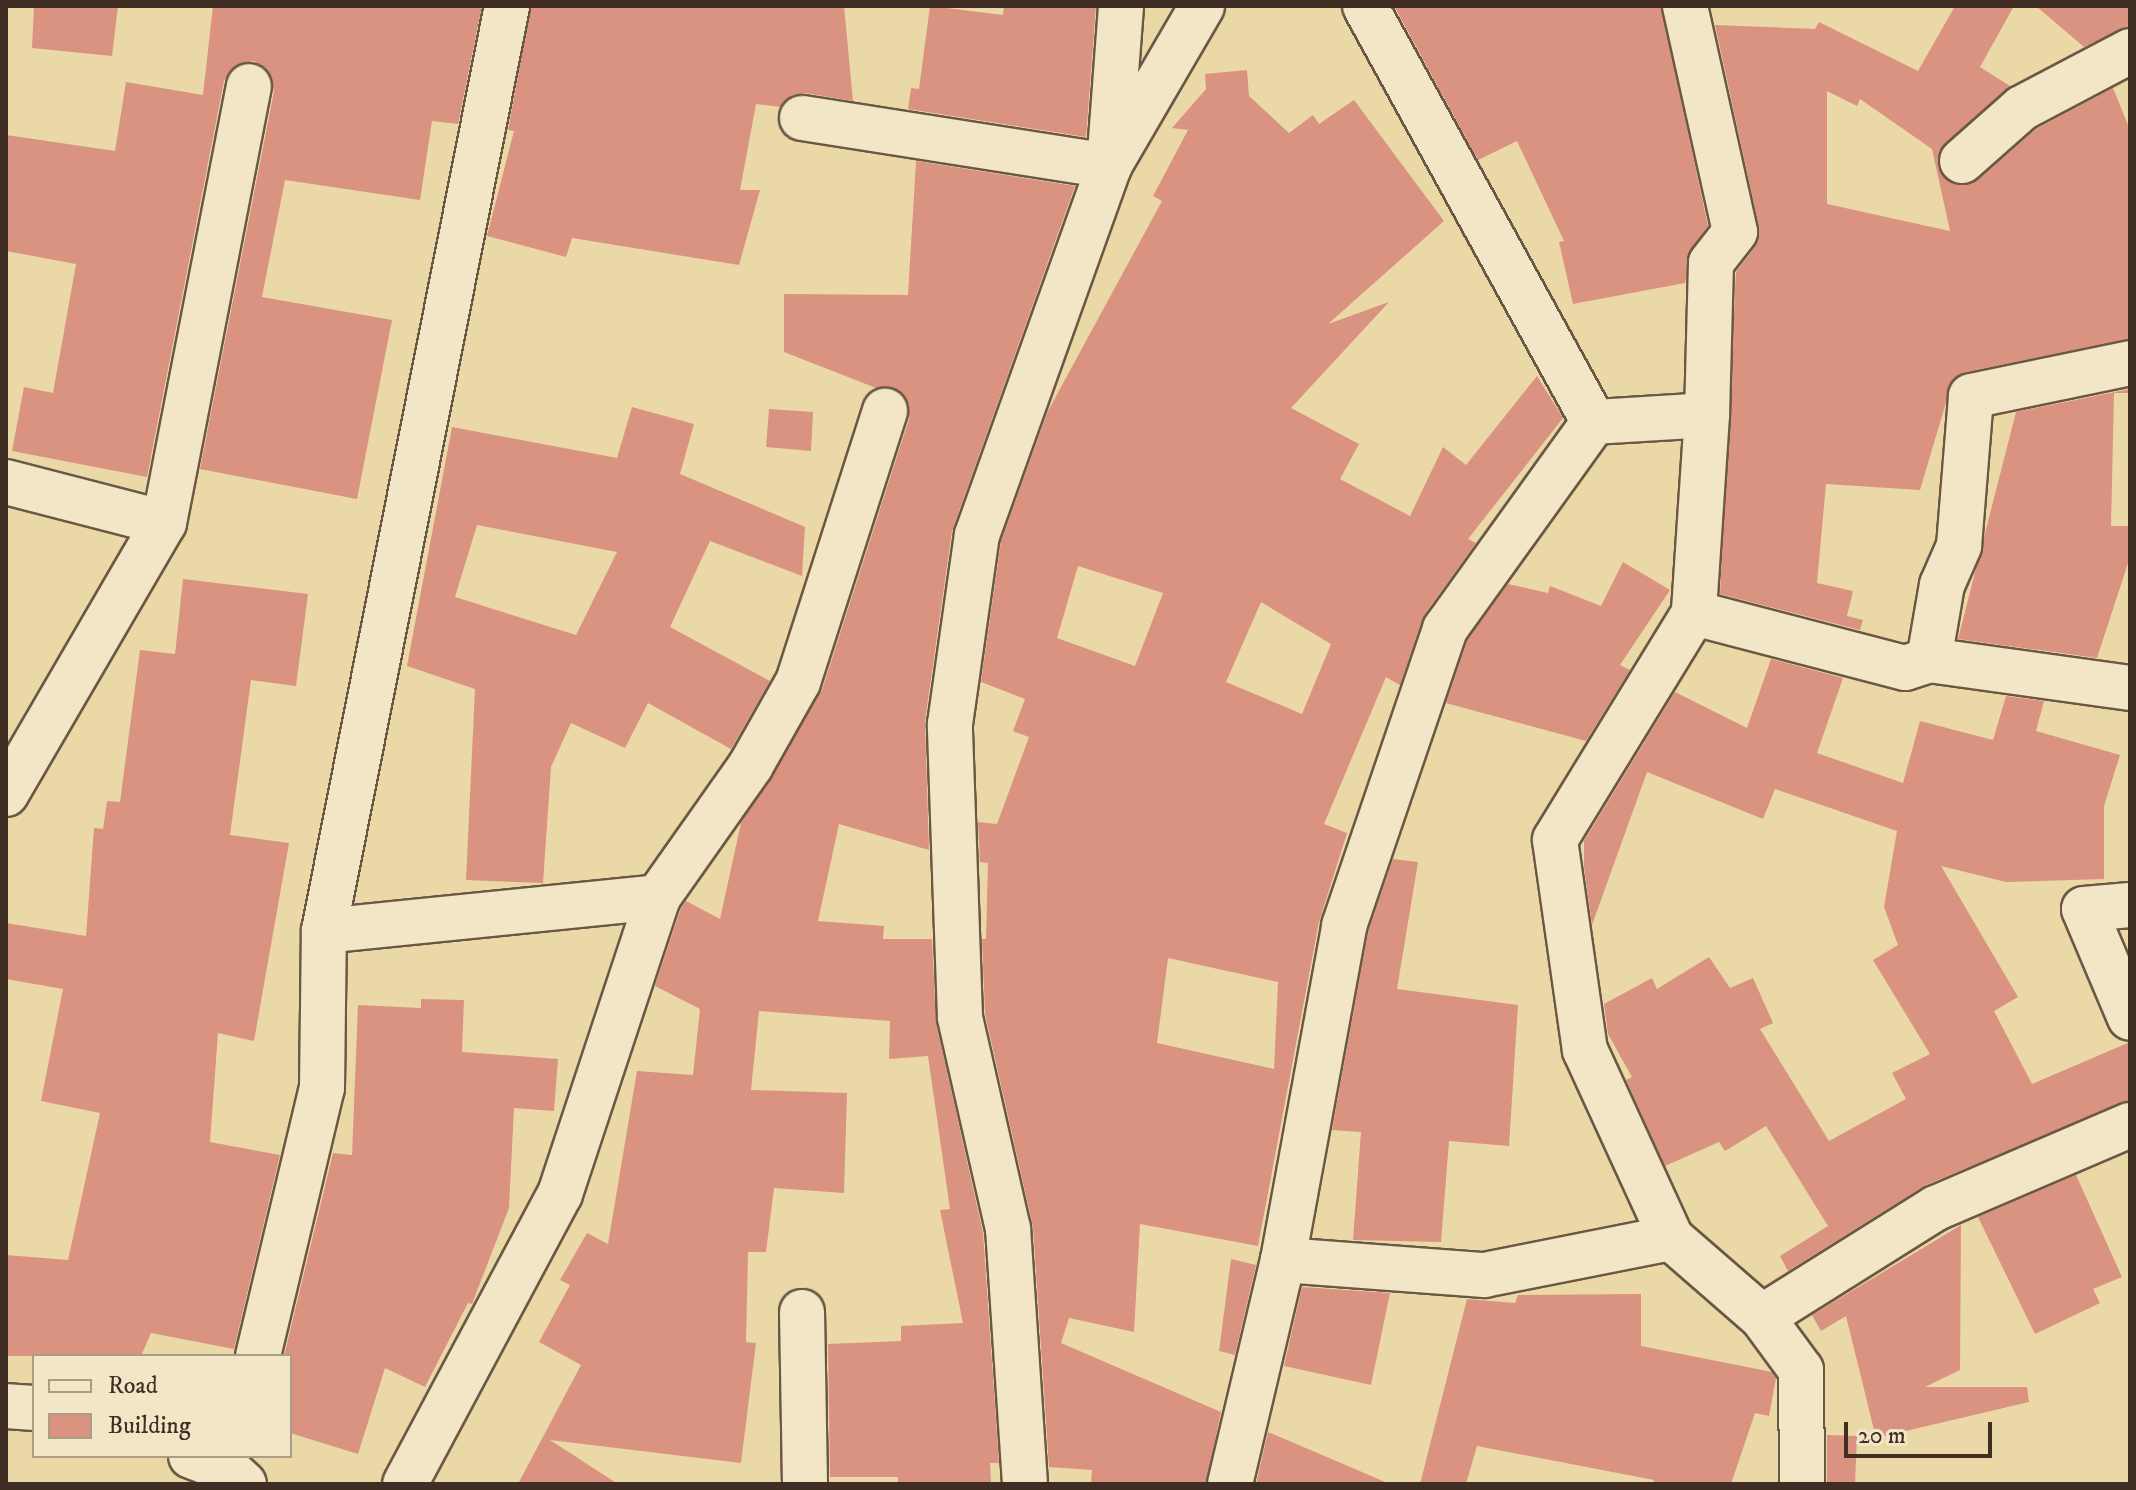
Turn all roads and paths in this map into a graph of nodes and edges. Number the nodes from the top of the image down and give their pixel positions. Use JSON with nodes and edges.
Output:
{"nodes":[{"id":1,"x":507,"y":6,"type":"edge"},
{"id":2,"x":1121,"y":6,"type":"edge"},
{"id":3,"x":1202,"y":6,"type":"edge"},
{"id":4,"x":1365,"y":6,"type":"edge"},
{"id":5,"x":1685,"y":6,"type":"edge"},
{"id":6,"x":2130,"y":51,"type":"edge"},
{"id":7,"x":249,"y":86,"type":"dead end"},
{"id":8,"x":802,"y":118,"type":"dead end"},
{"id":9,"x":1962,"y":161,"type":"dead end"},
{"id":10,"x":1109,"y":166,"type":"junction"},
{"id":11,"x":2130,"y":363,"type":"edge"},
{"id":12,"x":885,"y":411,"type":"dead end"},
{"id":13,"x":1707,"y":415,"type":"junction"},
{"id":14,"x":1594,"y":422,"type":"junction"},
{"id":15,"x":6,"y":482,"type":"edge"},
{"id":16,"x":164,"y":523,"type":"junction"},
{"id":17,"x":1694,"y":613,"type":"junction"},
{"id":18,"x":1929,"y":660,"type":"junction"},
{"id":19,"x":2130,"y":688,"type":"edge"},
{"id":20,"x":6,"y":794,"type":"edge"},
{"id":21,"x":658,"y":897,"type":"junction"},
{"id":22,"x":2130,"y":905,"type":"edge"},
{"id":23,"x":324,"y":931,"type":"junction"},
{"id":24,"x":2130,"y":1018,"type":"edge"},
{"id":25,"x":2130,"y":1125,"type":"edge"},
{"id":26,"x":1671,"y":1238,"type":"junction"},
{"id":27,"x":1283,"y":1260,"type":"junction"},
{"id":28,"x":802,"y":1312,"type":"dead end"},
{"id":29,"x":1762,"y":1317,"type":"junction"},
{"id":30,"x":258,"y":1354,"type":"edge"},
{"id":31,"x":6,"y":1406,"type":"edge"},
{"id":32,"x":32,"y":1408,"type":"edge"},
{"id":33,"x":405,"y":1484,"type":"edge"},
{"id":34,"x":805,"y":1484,"type":"edge"},
{"id":35,"x":1025,"y":1484,"type":"edge"},
{"id":36,"x":1230,"y":1484,"type":"edge"},
{"id":37,"x":1802,"y":1484,"type":"edge"}],
"edges":[{"from":1,"to":23,"type":"street"},
{"from":2,"to":10,"type":"street"},
{"from":3,"to":10,"type":"street"},
{"from":4,"to":14,"type":"street"},
{"from":5,"to":13,"type":"street"},
{"from":6,"to":9,"type":"street"},
{"from":7,"to":16,"type":"street"},
{"from":8,"to":10,"type":"street"},
{"from":10,"to":35,"type":"street"},
{"from":11,"to":18,"type":"street"},
{"from":12,"to":21,"type":"street"},
{"from":13,"to":14,"type":"street"},
{"from":13,"to":17,"type":"street"},
{"from":14,"to":27,"type":"street"},
{"from":15,"to":16,"type":"street"},
{"from":16,"to":20,"type":"street"},
{"from":17,"to":18,"type":"street"},
{"from":17,"to":26,"type":"street"},
{"from":18,"to":19,"type":"street"},
{"from":21,"to":23,"type":"street"},
{"from":21,"to":33,"type":"street"},
{"from":22,"to":24,"type":"street"},
{"from":23,"to":30,"type":"street"},
{"from":25,"to":29,"type":"street"},
{"from":26,"to":27,"type":"street"},
{"from":26,"to":29,"type":"street"},
{"from":27,"to":36,"type":"street"},
{"from":28,"to":34,"type":"street"},
{"from":29,"to":37,"type":"street"},
{"from":31,"to":32,"type":"street"}]}
